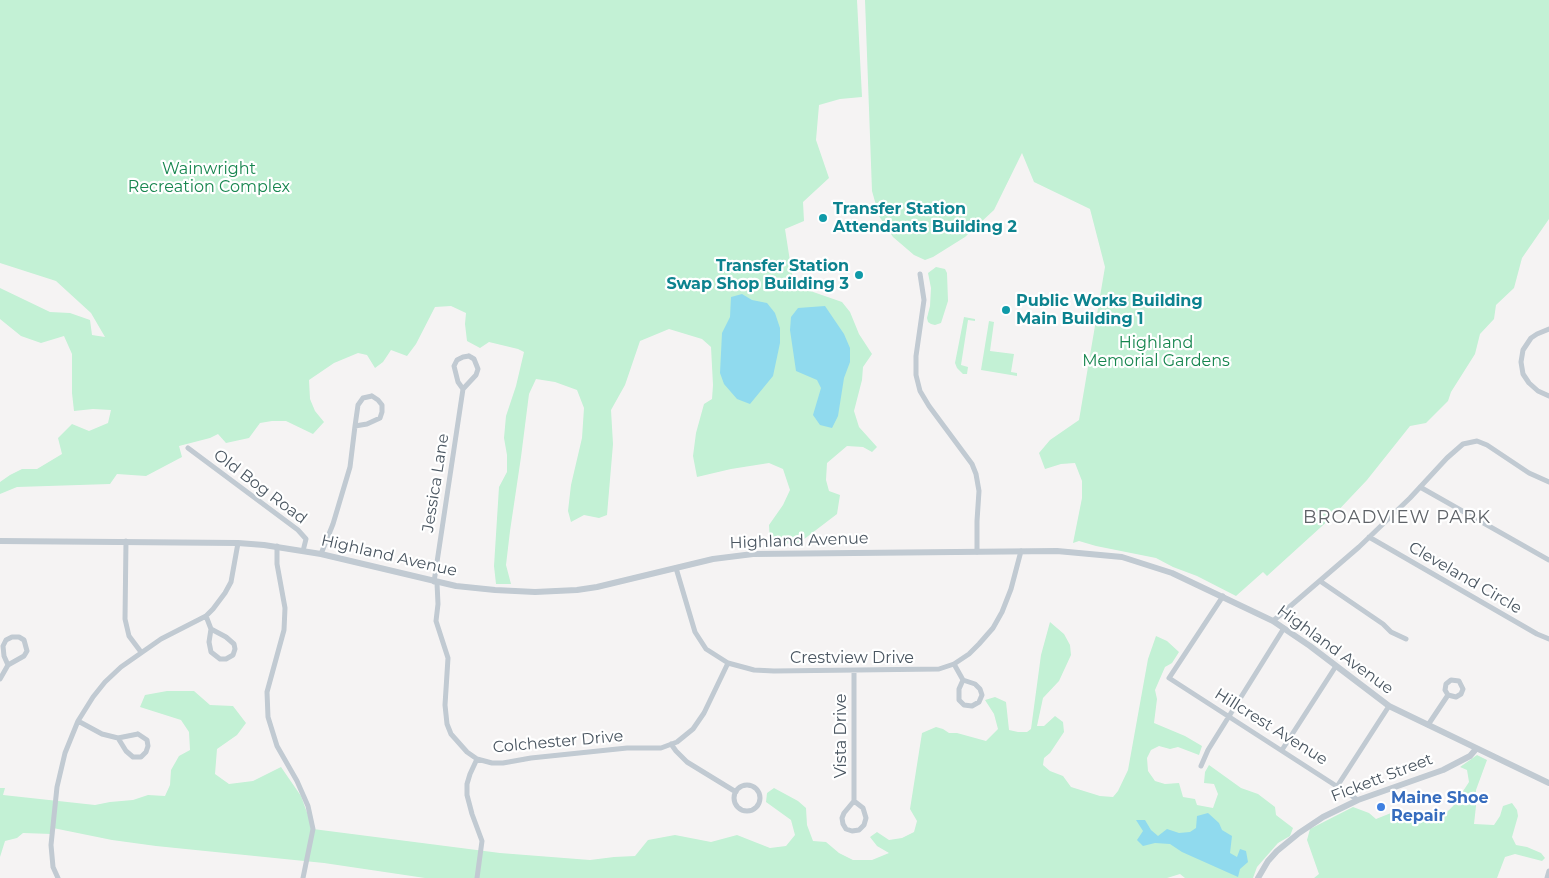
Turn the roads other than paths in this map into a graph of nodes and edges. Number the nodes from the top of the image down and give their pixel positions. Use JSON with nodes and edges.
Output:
{"nodes":[{"id":1,"x":920,"y":274,"type":"dead end"},
{"id":2,"x":1549,"y":329,"type":"edge"},
{"id":3,"x":463,"y":389,"type":"junction"},
{"id":4,"x":1549,"y":396,"type":"edge"},
{"id":5,"x":355,"y":426,"type":"junction"},
{"id":6,"x":188,"y":448,"type":"dead end"},
{"id":7,"x":1549,"y":482,"type":"edge"},
{"id":8,"x":1420,"y":487,"type":"junction"},
{"id":9,"x":1369,"y":537,"type":"junction"},
{"id":10,"x":0,"y":541,"type":"edge"},
{"id":11,"x":126,"y":541,"type":"junction"},
{"id":12,"x":238,"y":543,"type":"junction"},
{"id":13,"x":277,"y":546,"type":"junction"},
{"id":14,"x":303,"y":551,"type":"junction"},
{"id":15,"x":1021,"y":551,"type":"junction"},
{"id":16,"x":977,"y":552,"type":"junction"},
{"id":17,"x":321,"y":554,"type":"junction"},
{"id":18,"x":1549,"y":560,"type":"edge"},
{"id":19,"x":676,"y":568,"type":"junction"},
{"id":20,"x":1320,"y":581,"type":"junction"},
{"id":21,"x":435,"y":582,"type":"junction"},
{"id":22,"x":1223,"y":596,"type":"junction"},
{"id":23,"x":437,"y":611,"type":"joint"},
{"id":24,"x":206,"y":616,"type":"junction"},
{"id":25,"x":1273,"y":621,"type":"junction"},
{"id":26,"x":1284,"y":628,"type":"junction"},
{"id":27,"x":211,"y":630,"type":"junction"},
{"id":28,"x":1406,"y":639,"type":"dead end"},
{"id":29,"x":1549,"y":639,"type":"edge"},
{"id":30,"x":142,"y":652,"type":"junction"},
{"id":31,"x":728,"y":663,"type":"junction"},
{"id":32,"x":954,"y":664,"type":"junction"},
{"id":33,"x":8,"y":665,"type":"junction"},
{"id":34,"x":1336,"y":666,"type":"junction"},
{"id":35,"x":854,"y":670,"type":"junction"},
{"id":36,"x":0,"y":679,"type":"edge"},
{"id":37,"x":963,"y":680,"type":"junction"},
{"id":38,"x":1448,"y":695,"type":"dead end"},
{"id":39,"x":1389,"y":706,"type":"junction"},
{"id":40,"x":1229,"y":716,"type":"junction"},
{"id":41,"x":78,"y":721,"type":"junction"},
{"id":42,"x":1428,"y":725,"type":"junction"},
{"id":43,"x":118,"y":738,"type":"junction"},
{"id":44,"x":671,"y":744,"type":"junction"},
{"id":45,"x":1476,"y":749,"type":"junction"},
{"id":46,"x":1282,"y":750,"type":"junction"},
{"id":47,"x":478,"y":759,"type":"junction"},
{"id":48,"x":1201,"y":766,"type":"dead end"},
{"id":49,"x":1549,"y":783,"type":"edge"},
{"id":50,"x":1338,"y":785,"type":"junction"},
{"id":51,"x":736,"y":792,"type":"junction"},
{"id":52,"x":1358,"y":800,"type":"junction"},
{"id":53,"x":854,"y":801,"type":"junction"},
{"id":54,"x":1549,"y":872,"type":"edge"},
{"id":55,"x":58,"y":878,"type":"edge"},
{"id":56,"x":303,"y":878,"type":"edge"},
{"id":57,"x":477,"y":878,"type":"edge"},
{"id":58,"x":1258,"y":878,"type":"edge"},
{"id":59,"x":1547,"y":878,"type":"edge"}],
"edges":[{"from":1,"to":16,"type":"street"},
{"from":2,"to":4,"type":"street"},
{"from":3,"to":3,"type":"street","name":"Jessica Lane"},
{"from":3,"to":21,"type":"street","name":"Jessica Lane"},
{"from":5,"to":5,"type":"street"},
{"from":5,"to":17,"type":"street"},
{"from":6,"to":14,"type":"street","name":"Old Bog Road"},
{"from":7,"to":8,"type":"street"},
{"from":8,"to":9,"type":"street"},
{"from":8,"to":18,"type":"street"},
{"from":9,"to":20,"type":"street"},
{"from":9,"to":29,"type":"street","name":"Cleveland Circle"},
{"from":10,"to":11,"type":"street","name":"Highland Avenue"},
{"from":11,"to":12,"type":"street","name":"Highland Avenue"},
{"from":11,"to":30,"type":"street"},
{"from":12,"to":13,"type":"street","name":"Highland Avenue"},
{"from":12,"to":24,"type":"street"},
{"from":13,"to":14,"type":"street","name":"Highland Avenue"},
{"from":13,"to":56,"type":"street"},
{"from":14,"to":17,"type":"street","name":"Highland Avenue"},
{"from":15,"to":16,"type":"street","name":"Highland Avenue"},
{"from":15,"to":22,"type":"street","name":"Highland Avenue"},
{"from":15,"to":32,"type":"street","name":"Crestview Drive"},
{"from":16,"to":19,"type":"street","name":"Highland Avenue"},
{"from":17,"to":21,"type":"street","name":"Highland Avenue"},
{"from":19,"to":21,"type":"street","name":"Highland Avenue"},
{"from":19,"to":31,"type":"street","name":"Crestview Drive"},
{"from":20,"to":25,"type":"street"},
{"from":20,"to":28,"type":"street"},
{"from":21,"to":23,"type":"street","name":"Jessica Lane"},
{"from":22,"to":25,"type":"street","name":"Highland Avenue"},
{"from":22,"to":40,"type":"street","name":"Hillcrest Avenue"},
{"from":23,"to":47,"type":"street","name":"Colchester Drive"},
{"from":24,"to":27,"type":"street"},
{"from":24,"to":30,"type":"street"},
{"from":25,"to":26,"type":"street","name":"Highland Avenue"},
{"from":26,"to":34,"type":"street","name":"Highland Avenue"},
{"from":26,"to":40,"type":"street"},
{"from":27,"to":27,"type":"street"},
{"from":30,"to":41,"type":"street"},
{"from":31,"to":35,"type":"street","name":"Crestview Drive"},
{"from":31,"to":44,"type":"street","name":"Colchester Drive"},
{"from":32,"to":35,"type":"street","name":"Crestview Drive"},
{"from":32,"to":37,"type":"street"},
{"from":33,"to":33,"type":"street"},
{"from":33,"to":36,"type":"street"},
{"from":34,"to":39,"type":"street","name":"Highland Avenue"},
{"from":34,"to":46,"type":"street"},
{"from":35,"to":53,"type":"street","name":"Vista Drive"},
{"from":37,"to":37,"type":"street"},
{"from":38,"to":42,"type":"street"},
{"from":39,"to":42,"type":"street","name":"Highland Avenue"},
{"from":39,"to":50,"type":"street"},
{"from":40,"to":46,"type":"street","name":"Hillcrest Avenue"},
{"from":40,"to":48,"type":"street"},
{"from":41,"to":43,"type":"street"},
{"from":41,"to":55,"type":"street"},
{"from":42,"to":45,"type":"street","name":"Highland Avenue"},
{"from":43,"to":43,"type":"street"},
{"from":44,"to":47,"type":"street","name":"Colchester Drive"},
{"from":44,"to":51,"type":"street"},
{"from":45,"to":49,"type":"street","name":"Highland Avenue"},
{"from":45,"to":52,"type":"street","name":"Fickett Street"},
{"from":46,"to":50,"type":"street","name":"Hillcrest Avenue"},
{"from":47,"to":57,"type":"street"},
{"from":50,"to":52,"type":"street","name":"Hillcrest Avenue"},
{"from":51,"to":51,"type":"street"},
{"from":52,"to":58,"type":"street","name":"Fickett Street"},
{"from":53,"to":53,"type":"street"},
{"from":54,"to":59,"type":"street"}]}
